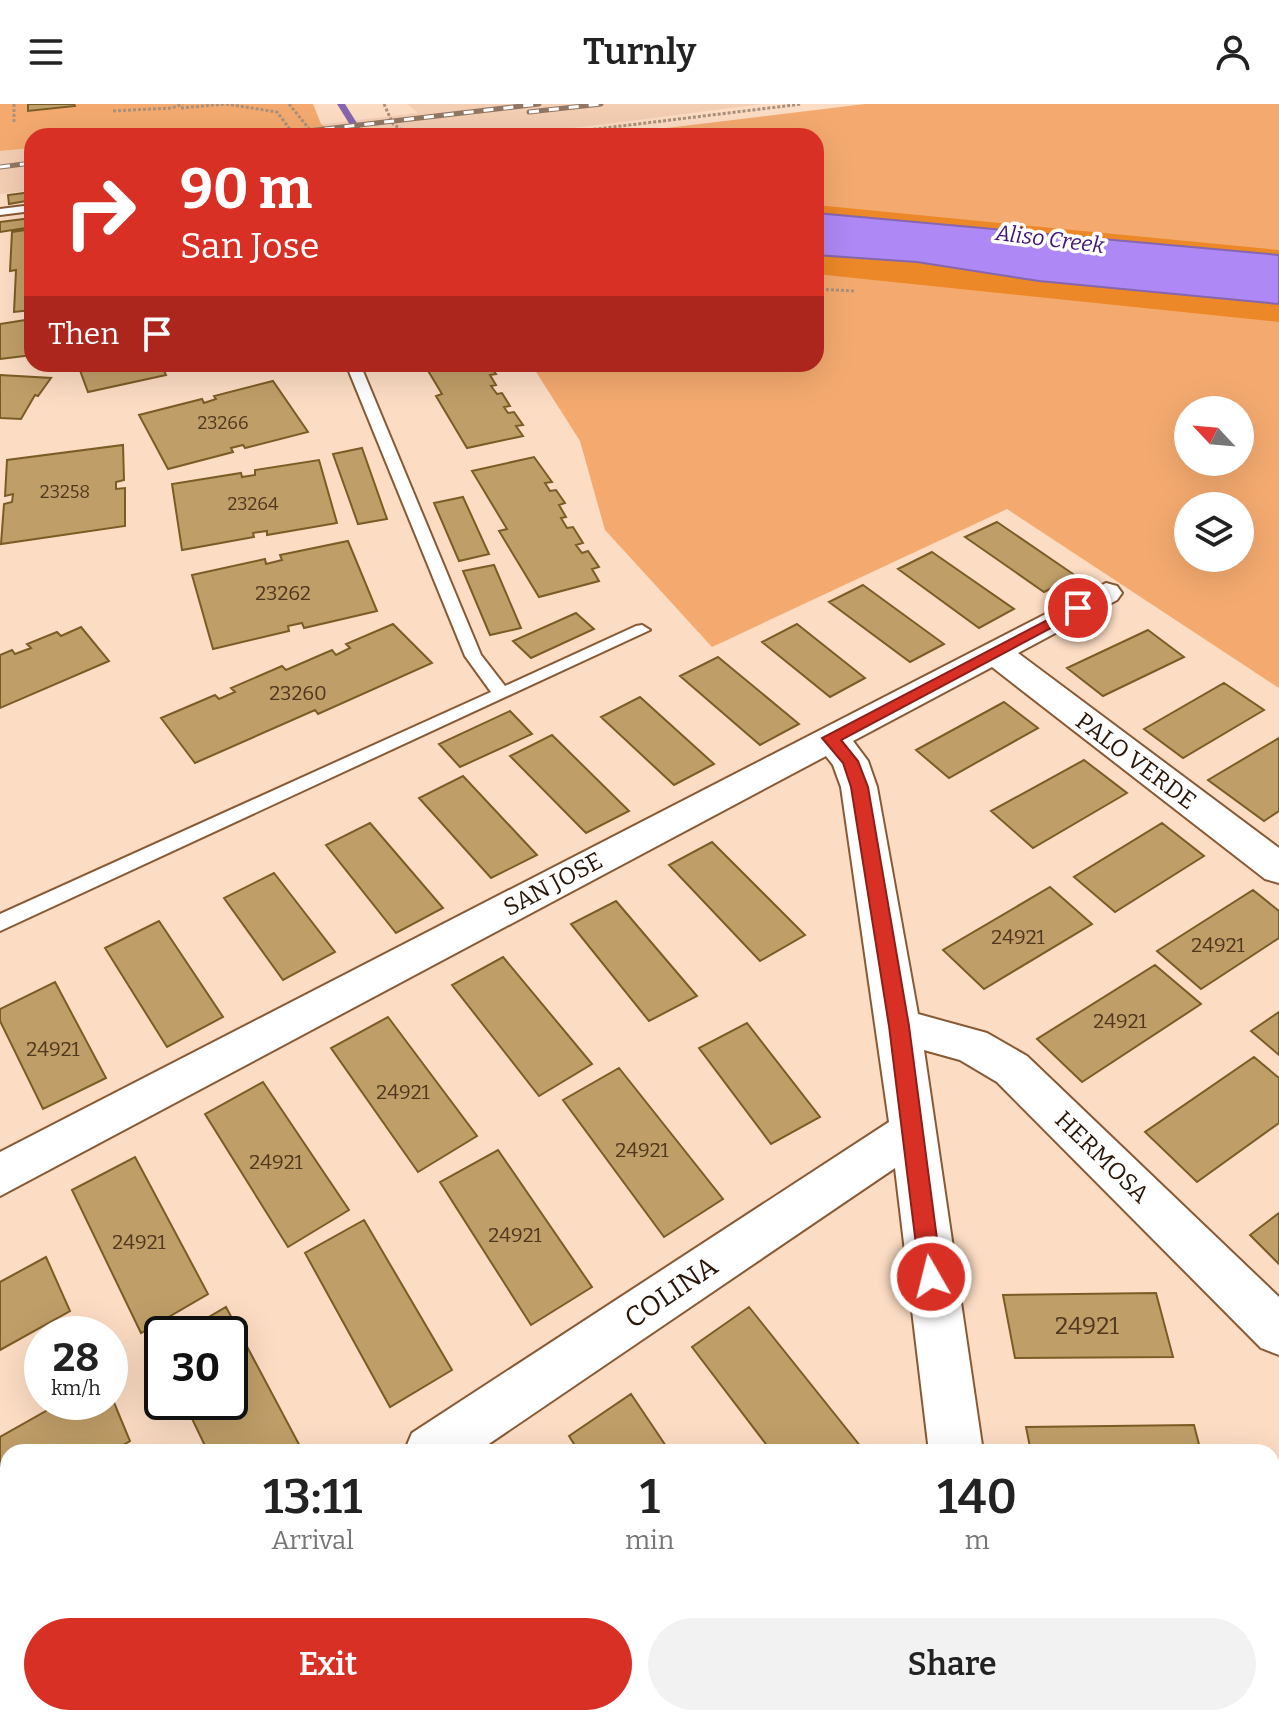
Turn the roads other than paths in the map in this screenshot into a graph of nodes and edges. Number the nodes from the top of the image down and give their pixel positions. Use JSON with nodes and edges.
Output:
{"nodes":[{"id":1,"x":24,"y":209,"type":"edge"},
{"id":2,"x":0,"y":212,"type":"edge"},
{"id":3,"x":356,"y":372,"type":"edge"},
{"id":4,"x":1106,"y":593,"type":"dead end"},
{"id":5,"x":642,"y":630,"type":"dead end"},
{"id":6,"x":994,"y":652,"type":"junction"},
{"id":7,"x":502,"y":694,"type":"junction"},
{"id":8,"x":830,"y":738,"type":"junction"},
{"id":9,"x":1279,"y":869,"type":"edge"},
{"id":10,"x":0,"y":923,"type":"edge"},
{"id":11,"x":899,"y":1026,"type":"junction"},
{"id":12,"x":911,"y":1132,"type":"junction"},
{"id":13,"x":0,"y":1175,"type":"edge"},
{"id":14,"x":1279,"y":1331,"type":"edge"},
{"id":15,"x":443,"y":1444,"type":"edge"},
{"id":16,"x":955,"y":1444,"type":"edge"}],
"edges":[{"from":1,"to":2,"type":"lane"},
{"from":3,"to":7,"type":"lane"},
{"from":4,"to":6,"type":"street","name":"SAN JOSE"},
{"from":5,"to":7,"type":"lane"},
{"from":6,"to":8,"type":"street","name":"SAN JOSE"},
{"from":6,"to":9,"type":"street","name":"PALO VERDE"},
{"from":7,"to":10,"type":"lane"},
{"from":8,"to":11,"type":"street"},
{"from":8,"to":13,"type":"street","name":"SAN JOSE"},
{"from":11,"to":12,"type":"street"},
{"from":11,"to":14,"type":"street","name":"HERMOSA"},
{"from":12,"to":15,"type":"street","name":"COLINA"},
{"from":12,"to":16,"type":"street"}]}
